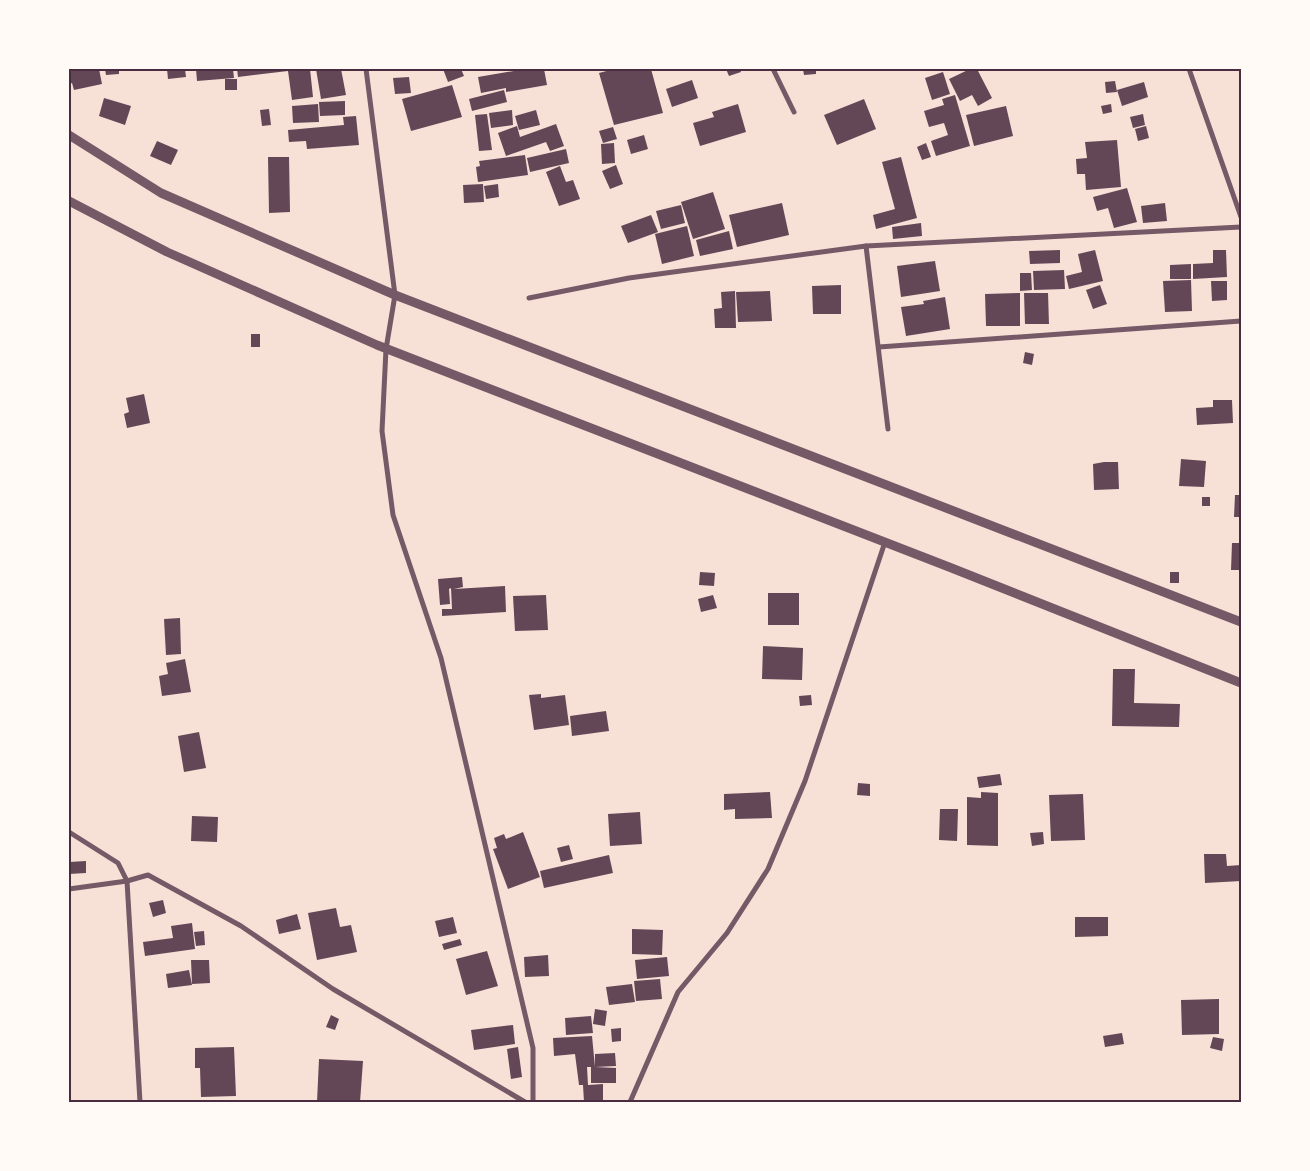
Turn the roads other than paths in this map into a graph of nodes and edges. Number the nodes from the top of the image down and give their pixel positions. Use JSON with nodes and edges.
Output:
{"nodes":[{"id":1,"x":366,"y":69,"type":"edge"},
{"id":2,"x":773,"y":69,"type":"edge"},
{"id":3,"x":1189,"y":69,"type":"edge"},
{"id":4,"x":794,"y":112,"type":"dead end"},
{"id":5,"x":69,"y":135,"type":"edge"},
{"id":6,"x":69,"y":201,"type":"edge"},
{"id":7,"x":1241,"y":217,"type":"edge"},
{"id":8,"x":1241,"y":227,"type":"edge"},
{"id":9,"x":866,"y":246,"type":"junction"},
{"id":10,"x":395,"y":295,"type":"junction"},
{"id":11,"x":529,"y":298,"type":"dead end"},
{"id":12,"x":1241,"y":321,"type":"edge"},
{"id":13,"x":879,"y":347,"type":"junction"},
{"id":14,"x":386,"y":349,"type":"junction"},
{"id":15,"x":888,"y":430,"type":"dead end"},
{"id":16,"x":885,"y":542,"type":"junction"},
{"id":17,"x":1241,"y":622,"type":"edge"},
{"id":18,"x":1241,"y":683,"type":"edge"},
{"id":19,"x":69,"y":832,"type":"edge"},
{"id":20,"x":127,"y":880,"type":"junction"},
{"id":21,"x":69,"y":889,"type":"edge"},
{"id":22,"x":140,"y":1102,"type":"edge"},
{"id":23,"x":525,"y":1102,"type":"edge"},
{"id":24,"x":532,"y":1102,"type":"edge"},
{"id":25,"x":630,"y":1102,"type":"edge"}],
"edges":[{"from":1,"to":10,"type":"street"},
{"from":2,"to":4,"type":"street"},
{"from":3,"to":7,"type":"street"},
{"from":5,"to":10,"type":"street"},
{"from":6,"to":14,"type":"street"},
{"from":8,"to":9,"type":"street"},
{"from":9,"to":11,"type":"street"},
{"from":9,"to":13,"type":"street"},
{"from":10,"to":14,"type":"street"},
{"from":10,"to":17,"type":"street"},
{"from":12,"to":13,"type":"street"},
{"from":13,"to":15,"type":"street"},
{"from":14,"to":16,"type":"street"},
{"from":14,"to":24,"type":"street"},
{"from":16,"to":18,"type":"street"},
{"from":16,"to":25,"type":"street"},
{"from":19,"to":20,"type":"street"},
{"from":20,"to":21,"type":"street"},
{"from":20,"to":22,"type":"street"},
{"from":20,"to":23,"type":"street"}]}
